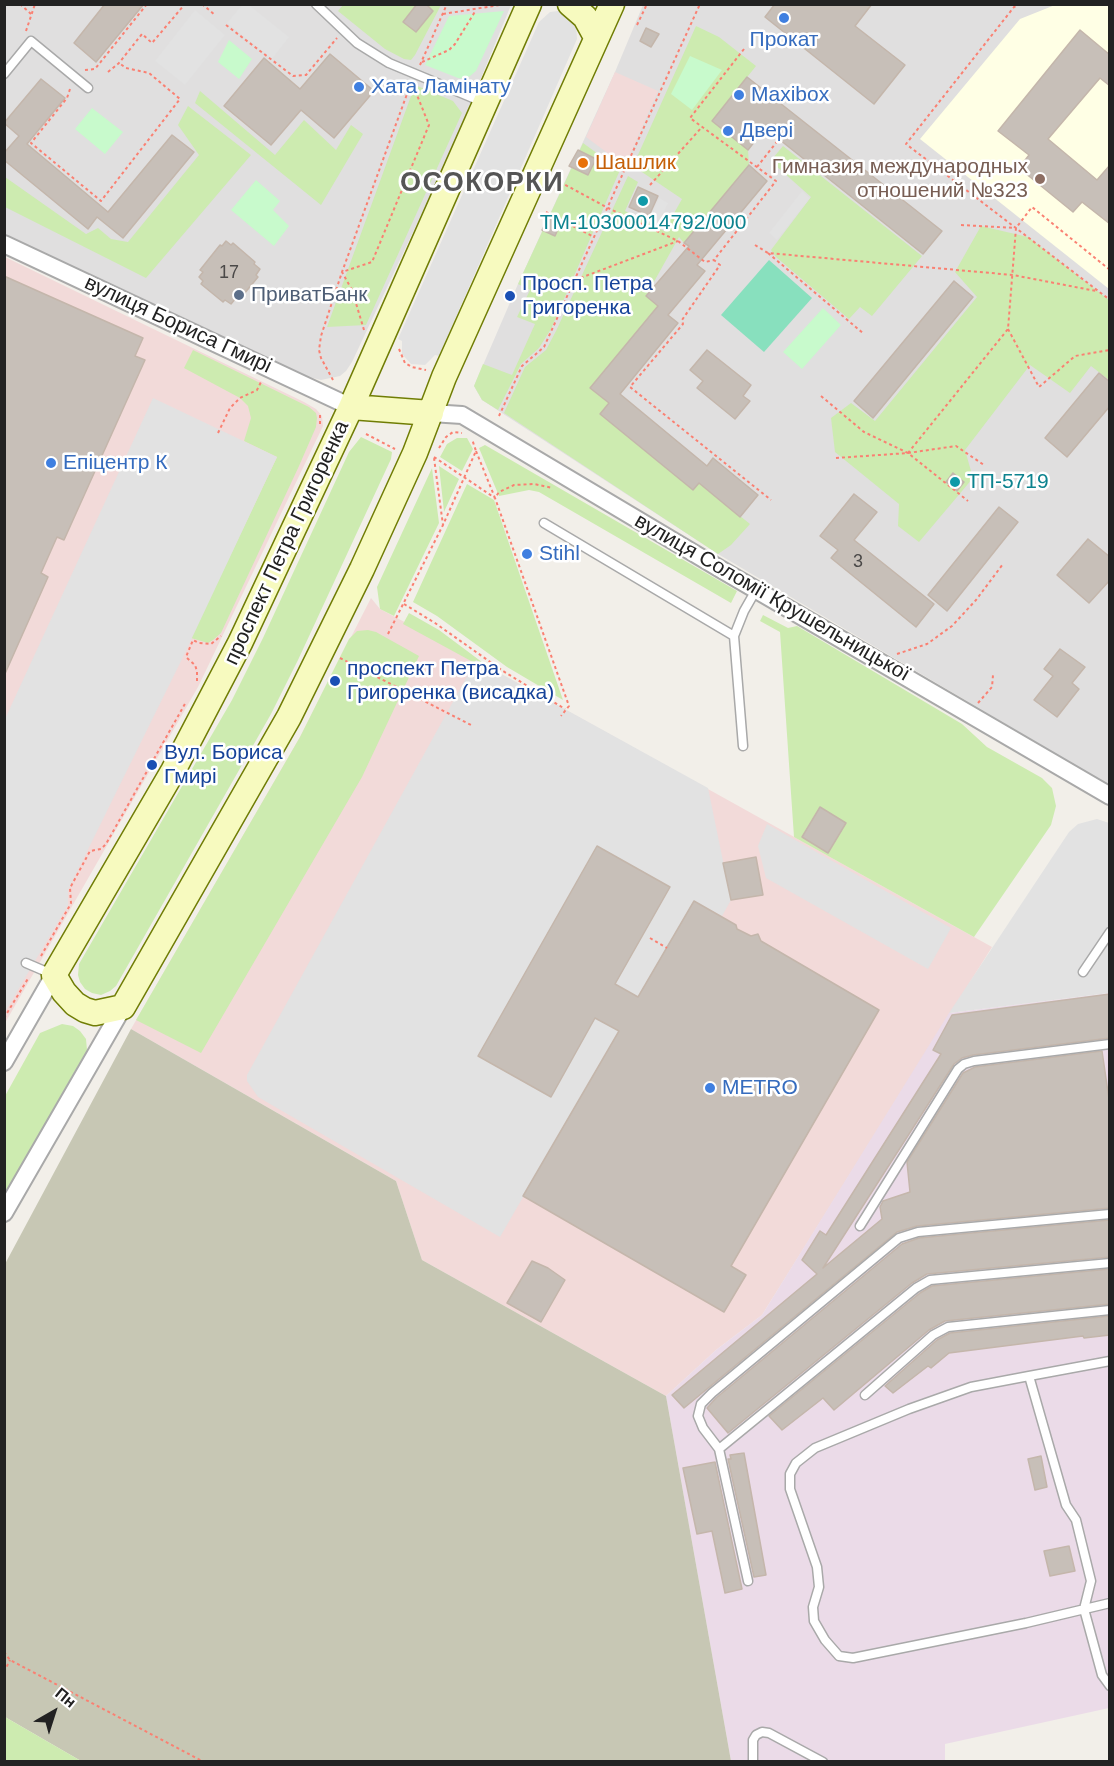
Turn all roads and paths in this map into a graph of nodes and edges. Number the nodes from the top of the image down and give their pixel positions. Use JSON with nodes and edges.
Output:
{"nodes":[{"id":1,"x":20,"y":4,"type":"edge"},
{"id":2,"x":35,"y":4,"type":"edge"},
{"id":3,"x":147,"y":4,"type":"edge"},
{"id":4,"x":185,"y":4,"type":"edge"},
{"id":5,"x":202,"y":4,"type":"edge"},
{"id":6,"x":316,"y":4,"type":"edge"},
{"id":7,"x":447,"y":4,"type":"edge"},
{"id":8,"x":570,"y":4,"type":"edge"},
{"id":9,"x":612,"y":4,"type":"edge"},
{"id":10,"x":647,"y":4,"type":"edge"},
{"id":11,"x":700,"y":4,"type":"edge"},
{"id":12,"x":1021,"y":4,"type":"edge"},
{"id":13,"x":526,"y":6,"type":"edge"},
{"id":14,"x":476,"y":10,"type":"junction"},
{"id":15,"x":31,"y":14,"type":"junction"},
{"id":16,"x":443,"y":14,"type":"junction"},
{"id":17,"x":215,"y":15,"type":"dead end"},
{"id":18,"x":226,"y":25,"type":"dead end"},
{"id":19,"x":637,"y":25,"type":"dead end"},
{"id":20,"x":596,"y":37,"type":"junction"},
{"id":21,"x":31,"y":41,"type":"junction"},
{"id":22,"x":343,"y":42,"type":"dead end"},
{"id":23,"x":744,"y":49,"type":"dead end"},
{"id":24,"x":119,"y":63,"type":"junction"},
{"id":25,"x":421,"y":63,"type":"junction"},
{"id":26,"x":78,"y":65,"type":"dead end"},
{"id":27,"x":108,"y":72,"type":"dead end"},
{"id":28,"x":4,"y":74,"type":"edge"},
{"id":29,"x":411,"y":79,"type":"junction"},
{"id":30,"x":71,"y":88,"type":"dead end"},
{"id":31,"x":88,"y":88,"type":"dead end"},
{"id":32,"x":485,"y":103,"type":"junction"},
{"id":33,"x":702,"y":127,"type":"junction"},
{"id":34,"x":779,"y":140,"type":"dead end"},
{"id":35,"x":757,"y":167,"type":"junction"},
{"id":36,"x":560,"y":182,"type":"dead end"},
{"id":37,"x":650,"y":185,"type":"dead end"},
{"id":38,"x":608,"y":208,"type":"junction"},
{"id":39,"x":546,"y":212,"type":"dead end"},
{"id":40,"x":961,"y":225,"type":"dead end"},
{"id":41,"x":1016,"y":228,"type":"junction"},
{"id":42,"x":595,"y":237,"type":"junction"},
{"id":43,"x":678,"y":241,"type":"junction"},
{"id":44,"x":4,"y":244,"type":"edge"},
{"id":45,"x":755,"y":245,"type":"dead end"},
{"id":46,"x":768,"y":253,"type":"junction"},
{"id":47,"x":714,"y":260,"type":"junction"},
{"id":48,"x":1110,"y":270,"type":"edge"},
{"id":49,"x":342,"y":272,"type":"junction"},
{"id":50,"x":1013,"y":275,"type":"junction"},
{"id":51,"x":575,"y":280,"type":"junction"},
{"id":52,"x":1099,"y":292,"type":"junction"},
{"id":53,"x":1110,"y":300,"type":"edge"},
{"id":54,"x":1008,"y":329,"type":"junction"},
{"id":55,"x":365,"y":333,"type":"dead end"},
{"id":56,"x":864,"y":334,"type":"dead end"},
{"id":57,"x":399,"y":348,"type":"dead end"},
{"id":58,"x":1110,"y":350,"type":"edge"},
{"id":59,"x":426,"y":370,"type":"dead end"},
{"id":60,"x":333,"y":380,"type":"dead end"},
{"id":61,"x":261,"y":382,"type":"dead end"},
{"id":62,"x":820,"y":396,"type":"dead end"},
{"id":63,"x":351,"y":406,"type":"junction"},
{"id":64,"x":431,"y":413,"type":"junction"},
{"id":65,"x":320,"y":416,"type":"dead end"},
{"id":66,"x":499,"y":416,"type":"dead end"},
{"id":67,"x":320,"y":427,"type":"dead end"},
{"id":68,"x":218,"y":433,"type":"dead end"},
{"id":69,"x":366,"y":434,"type":"dead end"},
{"id":70,"x":464,"y":434,"type":"dead end"},
{"id":71,"x":471,"y":439,"type":"dead end"},
{"id":72,"x":395,"y":449,"type":"dead end"},
{"id":73,"x":476,"y":451,"type":"junction"},
{"id":74,"x":908,"y":453,"type":"junction"},
{"id":75,"x":434,"y":457,"type":"junction"},
{"id":76,"x":836,"y":458,"type":"dead end"},
{"id":77,"x":984,"y":465,"type":"dead end"},
{"id":78,"x":464,"y":478,"type":"junction"},
{"id":79,"x":555,"y":489,"type":"dead end"},
{"id":80,"x":495,"y":498,"type":"junction"},
{"id":81,"x":771,"y":500,"type":"dead end"},
{"id":82,"x":968,"y":501,"type":"dead end"},
{"id":83,"x":544,"y":523,"type":"dead end"},
{"id":84,"x":443,"y":525,"type":"junction"},
{"id":85,"x":1003,"y":564,"type":"dead end"},
{"id":86,"x":756,"y":590,"type":"junction"},
{"id":87,"x":404,"y":604,"type":"junction"},
{"id":88,"x":388,"y":634,"type":"dead end"},
{"id":89,"x":222,"y":635,"type":"dead end"},
{"id":90,"x":734,"y":636,"type":"junction"},
{"id":91,"x":323,"y":649,"type":"junction"},
{"id":92,"x":895,"y":655,"type":"dead end"},
{"id":93,"x":993,"y":675,"type":"dead end"},
{"id":94,"x":197,"y":682,"type":"dead end"},
{"id":95,"x":186,"y":702,"type":"dead end"},
{"id":96,"x":978,"y":704,"type":"dead end"},
{"id":97,"x":566,"y":709,"type":"junction"},
{"id":98,"x":561,"y":716,"type":"dead end"},
{"id":99,"x":471,"y":725,"type":"dead end"},
{"id":100,"x":743,"y":746,"type":"dead end"},
{"id":101,"x":1110,"y":796,"type":"edge"},
{"id":102,"x":1110,"y":932,"type":"edge"},
{"id":103,"x":650,"y":938,"type":"dead end"},
{"id":104,"x":667,"y":948,"type":"dead end"},
{"id":105,"x":38,"y":969,"type":"junction"},
{"id":106,"x":1083,"y":972,"type":"dead end"},
{"id":107,"x":123,"y":1007,"type":"junction"},
{"id":108,"x":4,"y":1018,"type":"edge"},
{"id":109,"x":1110,"y":1044,"type":"edge"},
{"id":110,"x":4,"y":1062,"type":"edge"},
{"id":111,"x":4,"y":1213,"type":"edge"},
{"id":112,"x":1110,"y":1214,"type":"edge"},
{"id":113,"x":860,"y":1226,"type":"dead end"},
{"id":114,"x":1110,"y":1263,"type":"edge"},
{"id":115,"x":1110,"y":1310,"type":"edge"},
{"id":116,"x":1110,"y":1360,"type":"edge"},
{"id":117,"x":1029,"y":1376,"type":"junction"},
{"id":118,"x":865,"y":1395,"type":"dead end"},
{"id":119,"x":719,"y":1449,"type":"junction"},
{"id":120,"x":748,"y":1581,"type":"dead end"},
{"id":121,"x":1110,"y":1603,"type":"edge"},
{"id":122,"x":1084,"y":1609,"type":"junction"},
{"id":123,"x":4,"y":1652,"type":"edge"},
{"id":124,"x":10,"y":1660,"type":"junction"},
{"id":125,"x":4,"y":1672,"type":"edge"},
{"id":126,"x":1110,"y":1686,"type":"edge"},
{"id":127,"x":204,"y":1761,"type":"edge"},
{"id":128,"x":753,"y":1761,"type":"edge"},
{"id":129,"x":823,"y":1761,"type":"edge"}],
"edges":[{"from":1,"to":15,"type":"path"},
{"from":2,"to":15,"type":"path"},
{"from":3,"to":26,"type":"path"},
{"from":4,"to":24,"type":"path"},
{"from":5,"to":17,"type":"path"},
{"from":6,"to":29,"type":"lane"},
{"from":7,"to":16,"type":"path"},
{"from":8,"to":20,"type":"street"},
{"from":9,"to":20,"type":"street"},
{"from":10,"to":19,"type":"path"},
{"from":11,"to":38,"type":"path"},
{"from":12,"to":41,"type":"path"},
{"from":13,"to":14,"type":"path"},
{"from":13,"to":32,"type":"street","name":"проспект Петра Григоренка"},
{"from":14,"to":16,"type":"path"},
{"from":14,"to":25,"type":"path"},
{"from":15,"to":21,"type":"path"},
{"from":16,"to":25,"type":"path"},
{"from":18,"to":22,"type":"path"},
{"from":20,"to":64,"type":"street"},
{"from":21,"to":28,"type":"lane"},
{"from":21,"to":31,"type":"lane"},
{"from":23,"to":33,"type":"path"},
{"from":24,"to":27,"type":"path"},
{"from":24,"to":30,"type":"path"},
{"from":25,"to":29,"type":"path"},
{"from":29,"to":32,"type":"lane"},
{"from":29,"to":49,"type":"path"},
{"from":29,"to":49,"type":"path"},
{"from":32,"to":63,"type":"street","name":"проспект Петра Григоренка"},
{"from":33,"to":35,"type":"path"},
{"from":33,"to":37,"type":"path"},
{"from":34,"to":35,"type":"path"},
{"from":35,"to":47,"type":"path"},
{"from":36,"to":38,"type":"path"},
{"from":38,"to":42,"type":"path"},
{"from":38,"to":43,"type":"path"},
{"from":39,"to":42,"type":"path"},
{"from":40,"to":41,"type":"path"},
{"from":41,"to":48,"type":"path"},
{"from":41,"to":50,"type":"path"},
{"from":41,"to":52,"type":"path"},
{"from":42,"to":51,"type":"path"},
{"from":43,"to":47,"type":"path"},
{"from":43,"to":51,"type":"path"},
{"from":44,"to":63,"type":"street","name":"вулиця Бориса Гмирі"},
{"from":45,"to":46,"type":"path"},
{"from":46,"to":50,"type":"path"},
{"from":46,"to":56,"type":"path"},
{"from":47,"to":81,"type":"path"},
{"from":49,"to":55,"type":"path"},
{"from":49,"to":60,"type":"path"},
{"from":50,"to":52,"type":"path"},
{"from":50,"to":54,"type":"path"},
{"from":51,"to":66,"type":"path"},
{"from":52,"to":53,"type":"path"},
{"from":54,"to":58,"type":"path"},
{"from":54,"to":74,"type":"path"},
{"from":57,"to":59,"type":"path"},
{"from":61,"to":68,"type":"path"},
{"from":62,"to":74,"type":"path"},
{"from":63,"to":64,"type":"street"},
{"from":63,"to":105,"type":"street","name":"проспект Петра Григоренка"},
{"from":64,"to":86,"type":"street","name":"вулиця Соломії Крушельницької"},
{"from":64,"to":91,"type":"street"},
{"from":65,"to":67,"type":"path"},
{"from":69,"to":72,"type":"path"},
{"from":70,"to":75,"type":"path"},
{"from":71,"to":73,"type":"path"},
{"from":73,"to":78,"type":"path"},
{"from":73,"to":80,"type":"path"},
{"from":74,"to":76,"type":"path"},
{"from":74,"to":77,"type":"path"},
{"from":74,"to":82,"type":"path"},
{"from":75,"to":78,"type":"path"},
{"from":75,"to":84,"type":"path"},
{"from":78,"to":80,"type":"path"},
{"from":78,"to":84,"type":"path"},
{"from":79,"to":80,"type":"path"},
{"from":80,"to":97,"type":"path"},
{"from":83,"to":90,"type":"lane"},
{"from":84,"to":87,"type":"path"},
{"from":85,"to":92,"type":"path"},
{"from":86,"to":90,"type":"lane"},
{"from":86,"to":101,"type":"street","name":"вулиця Соломії Крушельницької"},
{"from":87,"to":88,"type":"path"},
{"from":87,"to":97,"type":"path"},
{"from":89,"to":94,"type":"path"},
{"from":90,"to":100,"type":"lane"},
{"from":91,"to":99,"type":"path"},
{"from":91,"to":107,"type":"street"},
{"from":93,"to":96,"type":"path"},
{"from":95,"to":105,"type":"path"},
{"from":97,"to":98,"type":"path"},
{"from":102,"to":106,"type":"lane"},
{"from":103,"to":104,"type":"path"},
{"from":105,"to":107,"type":"street"},
{"from":105,"to":108,"type":"path"},
{"from":105,"to":110,"type":"street","name":"проспект Петра Григоренка"},
{"from":107,"to":111,"type":"street"},
{"from":109,"to":113,"type":"lane"},
{"from":112,"to":119,"type":"lane"},
{"from":114,"to":119,"type":"lane"},
{"from":115,"to":118,"type":"lane"},
{"from":116,"to":117,"type":"lane"},
{"from":117,"to":122,"type":"lane"},
{"from":117,"to":122,"type":"lane"},
{"from":119,"to":120,"type":"lane"},
{"from":121,"to":122,"type":"lane"},
{"from":122,"to":126,"type":"lane"},
{"from":123,"to":124,"type":"path"},
{"from":124,"to":125,"type":"path"},
{"from":124,"to":127,"type":"path"},
{"from":128,"to":129,"type":"lane"}]}
